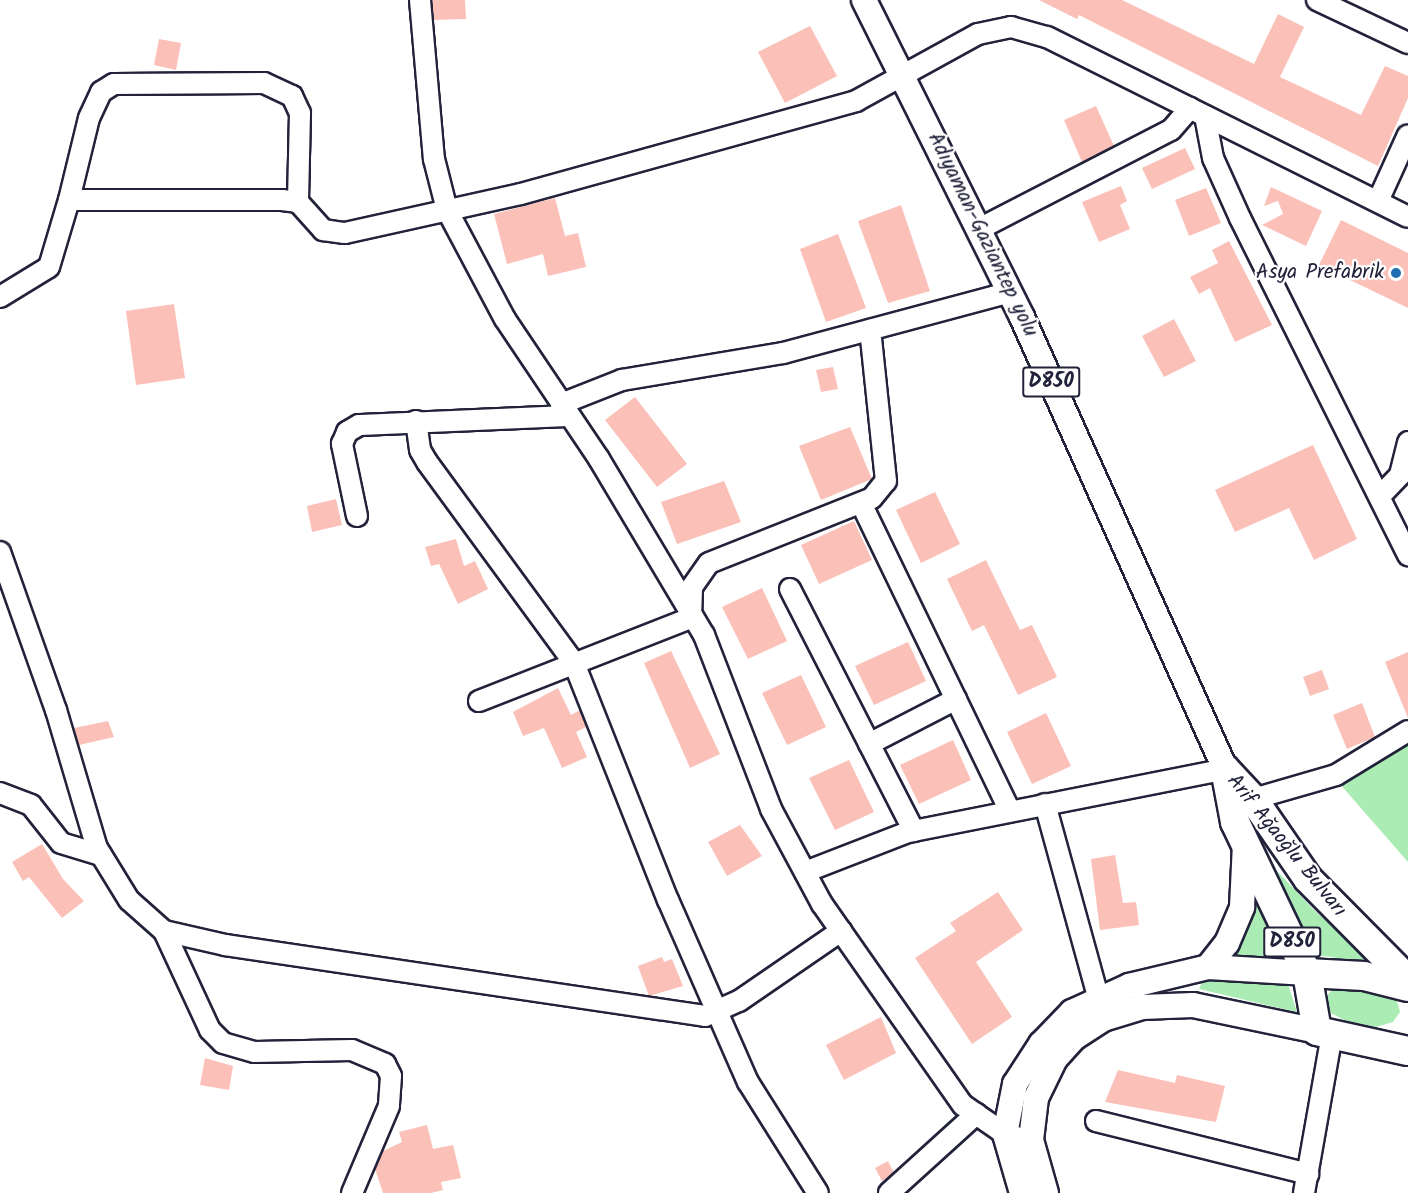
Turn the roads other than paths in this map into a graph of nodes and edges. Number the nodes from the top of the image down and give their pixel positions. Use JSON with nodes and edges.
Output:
{"nodes":[{"id":1,"x":420,"y":0,"type":"edge"},
{"id":2,"x":864,"y":0,"type":"edge"},
{"id":3,"x":1317,"y":0,"type":"edge"},
{"id":4,"x":1408,"y":43,"type":"edge"},
{"id":5,"x":905,"y":75,"type":"junction"},
{"id":6,"x":1197,"y":112,"type":"junction"},
{"id":7,"x":1408,"y":135,"type":"edge"},
{"id":8,"x":69,"y":200,"type":"junction"},
{"id":9,"x":1378,"y":201,"type":"junction"},
{"id":10,"x":298,"y":202,"type":"junction"},
{"id":11,"x":447,"y":210,"type":"junction"},
{"id":12,"x":1408,"y":217,"type":"edge"},
{"id":13,"x":979,"y":230,"type":"junction"},
{"id":14,"x":1010,"y":292,"type":"junction"},
{"id":15,"x":0,"y":297,"type":"edge"},
{"id":16,"x":870,"y":330,"type":"junction"},
{"id":17,"x":565,"y":410,"type":"junction"},
{"id":18,"x":416,"y":421,"type":"junction"},
{"id":19,"x":1408,"y":442,"type":"edge"},
{"id":20,"x":1380,"y":496,"type":"junction"},
{"id":21,"x":861,"y":502,"type":"junction"},
{"id":22,"x":357,"y":516,"type":"dead end"},
{"id":23,"x":1398,"y":516,"type":"edge"},
{"id":24,"x":0,"y":552,"type":"edge"},
{"id":25,"x":1408,"y":555,"type":"edge"},
{"id":26,"x":790,"y":589,"type":"dead end"},
{"id":27,"x":691,"y":618,"type":"junction"},
{"id":28,"x":574,"y":663,"type":"junction"},
{"id":29,"x":956,"y":699,"type":"junction"},
{"id":30,"x":479,"y":701,"type":"dead end"},
{"id":31,"x":1408,"y":731,"type":"edge"},
{"id":32,"x":869,"y":744,"type":"junction"},
{"id":33,"x":1225,"y":769,"type":"junction"},
{"id":34,"x":0,"y":793,"type":"edge"},
{"id":35,"x":1253,"y":799,"type":"junction"},
{"id":36,"x":1045,"y":804,"type":"junction"},
{"id":37,"x":1010,"y":811,"type":"junction"},
{"id":38,"x":914,"y":831,"type":"junction"},
{"id":39,"x":1245,"y":844,"type":"junction"},
{"id":40,"x":101,"y":855,"type":"junction"},
{"id":41,"x":805,"y":872,"type":"junction"},
{"id":42,"x":164,"y":931,"type":"junction"},
{"id":43,"x":841,"y":931,"type":"junction"},
{"id":44,"x":1208,"y":967,"type":"junction"},
{"id":45,"x":1307,"y":973,"type":"junction"},
{"id":46,"x":1408,"y":980,"type":"edge"},
{"id":47,"x":1408,"y":987,"type":"edge"},
{"id":48,"x":1099,"y":1000,"type":"junction"},
{"id":49,"x":718,"y":1013,"type":"junction"},
{"id":50,"x":1324,"y":1033,"type":"junction"},
{"id":51,"x":1407,"y":1047,"type":"edge"},
{"id":52,"x":976,"y":1114,"type":"junction"},
{"id":53,"x":1096,"y":1121,"type":"dead end"},
{"id":54,"x":1005,"y":1134,"type":"junction"},
{"id":55,"x":1031,"y":1140,"type":"junction"},
{"id":56,"x":1306,"y":1184,"type":"edge"},
{"id":57,"x":352,"y":1193,"type":"edge"},
{"id":58,"x":818,"y":1193,"type":"edge"},
{"id":59,"x":889,"y":1193,"type":"edge"},
{"id":60,"x":1022,"y":1193,"type":"edge"},
{"id":61,"x":1046,"y":1193,"type":"edge"}],
"edges":[{"from":1,"to":11,"type":"street"},
{"from":2,"to":5,"type":"main road","name":"Adıyaman-Gaziantep yolu","number":"D850"},
{"from":3,"to":4,"type":"street"},
{"from":5,"to":6,"type":"street"},
{"from":5,"to":11,"type":"street"},
{"from":5,"to":13,"type":"main road","name":"Adıyaman-Gaziantep yolu","number":"D850"},
{"from":6,"to":9,"type":"street"},
{"from":6,"to":13,"type":"street"},
{"from":6,"to":20,"type":"street"},
{"from":7,"to":9,"type":"street"},
{"from":8,"to":10,"type":"street"},
{"from":8,"to":10,"type":"street"},
{"from":8,"to":15,"type":"street"},
{"from":9,"to":12,"type":"street"},
{"from":10,"to":11,"type":"street"},
{"from":11,"to":17,"type":"street"},
{"from":13,"to":14,"type":"main road","name":"Adıyaman-Gaziantep yolu","number":"D850"},
{"from":14,"to":16,"type":"street"},
{"from":14,"to":33,"type":"main road","name":"Adıyaman-Gaziantep yolu","number":"D850"},
{"from":16,"to":17,"type":"street"},
{"from":16,"to":21,"type":"street"},
{"from":17,"to":18,"type":"street"},
{"from":17,"to":27,"type":"street"},
{"from":18,"to":22,"type":"street"},
{"from":18,"to":28,"type":"street"},
{"from":19,"to":20,"type":"street"},
{"from":20,"to":23,"type":"street"},
{"from":21,"to":27,"type":"street"},
{"from":21,"to":29,"type":"street"},
{"from":23,"to":25,"type":"street"},
{"from":24,"to":40,"type":"street"},
{"from":26,"to":32,"type":"street"},
{"from":27,"to":28,"type":"street"},
{"from":27,"to":41,"type":"street"},
{"from":28,"to":30,"type":"street"},
{"from":28,"to":49,"type":"street"},
{"from":29,"to":32,"type":"street"},
{"from":29,"to":37,"type":"street"},
{"from":31,"to":35,"type":"street"},
{"from":32,"to":38,"type":"street"},
{"from":33,"to":35,"type":"highway","name":"Arif Ağaoğlu Bulvarı","number":"D850"},
{"from":33,"to":36,"type":"street"},
{"from":33,"to":39,"type":"highway","name":"Arif Ağaoğlu Bulvarı","number":"D850"},
{"from":34,"to":40,"type":"street"},
{"from":35,"to":46,"type":"highway","name":"Arif Ağaoğlu Bulvarı","number":"D850"},
{"from":36,"to":37,"type":"street"},
{"from":36,"to":48,"type":"street"},
{"from":37,"to":38,"type":"street"},
{"from":38,"to":41,"type":"street"},
{"from":39,"to":44,"type":"main road"},
{"from":39,"to":45,"type":"highway","name":"Arif Ağaoğlu Bulvarı","number":"D850"},
{"from":40,"to":42,"type":"street"},
{"from":41,"to":43,"type":"street"},
{"from":42,"to":49,"type":"street"},
{"from":42,"to":57,"type":"street"},
{"from":43,"to":49,"type":"street"},
{"from":43,"to":52,"type":"street"},
{"from":44,"to":45,"type":"main road"},
{"from":44,"to":48,"type":"main road"},
{"from":45,"to":47,"type":"highway"},
{"from":45,"to":50,"type":"highway","name":"Arif Ağaoğlu Bulvarı","number":"D850"},
{"from":48,"to":54,"type":"main road"},
{"from":49,"to":58,"type":"street"},
{"from":50,"to":51,"type":"highway"},
{"from":50,"to":55,"type":"main road"},
{"from":50,"to":56,"type":"street"},
{"from":52,"to":54,"type":"street"},
{"from":52,"to":59,"type":"street"},
{"from":53,"to":56,"type":"street"},
{"from":54,"to":55,"type":"street"},
{"from":54,"to":60,"type":"main road"},
{"from":55,"to":61,"type":"main road"}]}
